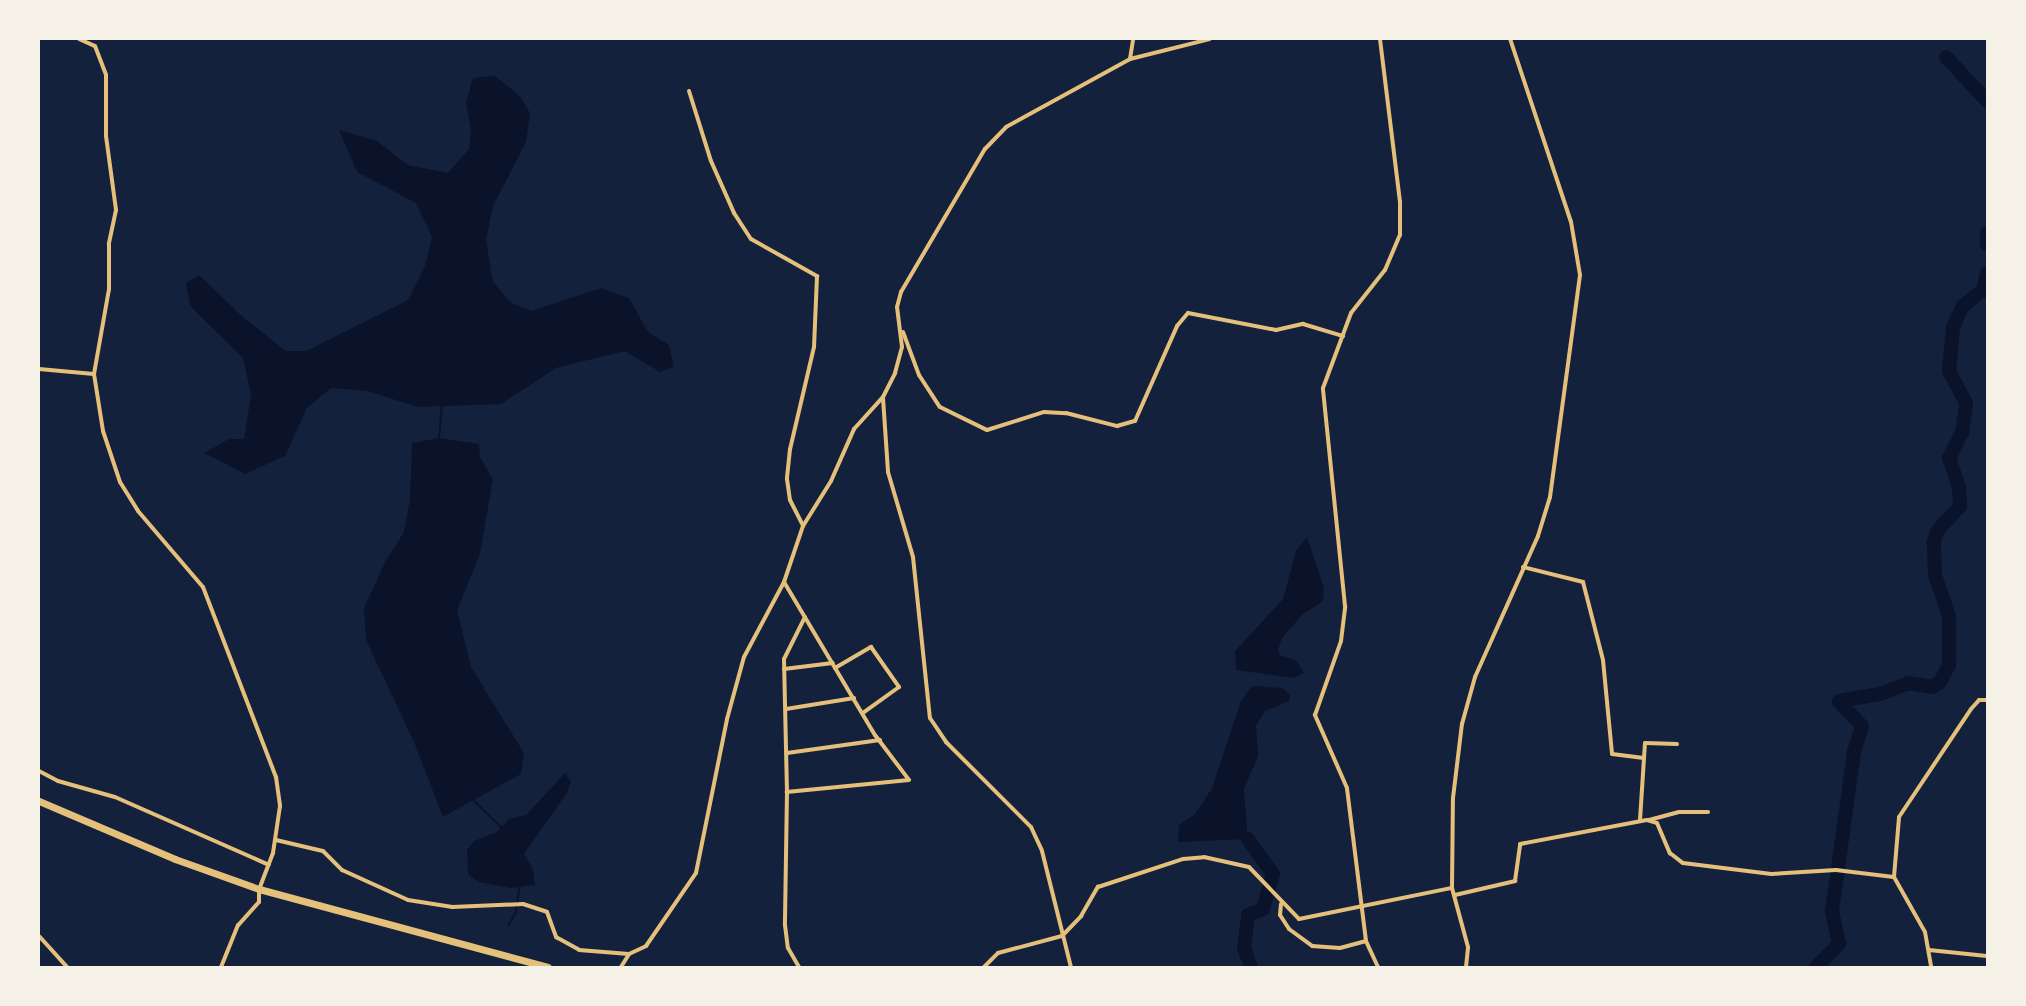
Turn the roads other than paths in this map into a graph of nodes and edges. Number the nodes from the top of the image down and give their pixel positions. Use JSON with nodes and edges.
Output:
{"nodes":[{"id":1,"x":79,"y":39,"type":"edge"},
{"id":2,"x":1133,"y":39,"type":"edge"},
{"id":3,"x":1210,"y":39,"type":"edge"},
{"id":4,"x":1380,"y":39,"type":"edge"},
{"id":5,"x":1510,"y":39,"type":"edge"},
{"id":6,"x":1130,"y":59,"type":"junction"},
{"id":7,"x":689,"y":91,"type":"dead end"},
{"id":8,"x":898,"y":319,"type":"junction"},
{"id":9,"x":1343,"y":336,"type":"junction"},
{"id":10,"x":39,"y":369,"type":"edge"},
{"id":11,"x":94,"y":374,"type":"junction"},
{"id":12,"x":883,"y":397,"type":"junction"},
{"id":13,"x":803,"y":526,"type":"junction"},
{"id":14,"x":1523,"y":567,"type":"junction"},
{"id":15,"x":784,"y":582,"type":"junction"},
{"id":16,"x":806,"y":617,"type":"junction"},
{"id":17,"x":834,"y":666,"type":"junction"},
{"id":18,"x":784,"y":669,"type":"junction"},
{"id":19,"x":854,"y":698,"type":"junction"},
{"id":20,"x":1987,"y":700,"type":"edge"},
{"id":21,"x":786,"y":709,"type":"junction"},
{"id":22,"x":863,"y":713,"type":"junction"},
{"id":23,"x":880,"y":740,"type":"junction"},
{"id":24,"x":1677,"y":744,"type":"dead end"},
{"id":25,"x":787,"y":753,"type":"junction"},
{"id":26,"x":1644,"y":758,"type":"junction"},
{"id":27,"x":39,"y":771,"type":"edge"},
{"id":28,"x":787,"y":792,"type":"junction"},
{"id":29,"x":39,"y":801,"type":"edge"},
{"id":30,"x":1708,"y":812,"type":"dead end"},
{"id":31,"x":1640,"y":820,"type":"junction"},
{"id":32,"x":1648,"y":820,"type":"junction"},
{"id":33,"x":276,"y":840,"type":"junction"},
{"id":34,"x":269,"y":865,"type":"junction"},
{"id":35,"x":1894,"y":878,"type":"junction"},
{"id":36,"x":1452,"y":888,"type":"junction"},
{"id":37,"x":259,"y":889,"type":"junction"},
{"id":38,"x":1455,"y":895,"type":"junction"},
{"id":39,"x":1281,"y":904,"type":"junction"},
{"id":40,"x":1362,"y":906,"type":"junction"},
{"id":41,"x":39,"y":936,"type":"edge"},
{"id":42,"x":1062,"y":936,"type":"junction"},
{"id":43,"x":1366,"y":941,"type":"junction"},
{"id":44,"x":1929,"y":950,"type":"junction"},
{"id":45,"x":629,"y":954,"type":"junction"},
{"id":46,"x":1987,"y":956,"type":"edge"},
{"id":47,"x":65,"y":966,"type":"edge"},
{"id":48,"x":221,"y":967,"type":"edge"},
{"id":49,"x":548,"y":967,"type":"edge"},
{"id":50,"x":621,"y":967,"type":"edge"},
{"id":51,"x":799,"y":967,"type":"edge"},
{"id":52,"x":984,"y":967,"type":"edge"},
{"id":53,"x":1071,"y":967,"type":"edge"},
{"id":54,"x":1378,"y":967,"type":"edge"},
{"id":55,"x":1466,"y":967,"type":"edge"},
{"id":56,"x":1931,"y":967,"type":"edge"}],
"edges":[{"from":1,"to":11,"type":"street"},
{"from":2,"to":6,"type":"street"},
{"from":3,"to":6,"type":"street"},
{"from":4,"to":9,"type":"street"},
{"from":5,"to":14,"type":"street"},
{"from":6,"to":8,"type":"street"},
{"from":7,"to":13,"type":"street"},
{"from":8,"to":9,"type":"street"},
{"from":8,"to":12,"type":"street"},
{"from":9,"to":40,"type":"street"},
{"from":10,"to":11,"type":"street"},
{"from":11,"to":33,"type":"street"},
{"from":12,"to":13,"type":"street"},
{"from":12,"to":42,"type":"street"},
{"from":13,"to":15,"type":"street"},
{"from":14,"to":26,"type":"street"},
{"from":14,"to":36,"type":"street"},
{"from":15,"to":16,"type":"street"},
{"from":15,"to":45,"type":"street"},
{"from":16,"to":17,"type":"street"},
{"from":16,"to":18,"type":"street"},
{"from":17,"to":18,"type":"street"},
{"from":17,"to":19,"type":"street"},
{"from":17,"to":22,"type":"street"},
{"from":18,"to":21,"type":"street"},
{"from":19,"to":21,"type":"street"},
{"from":19,"to":22,"type":"street"},
{"from":20,"to":35,"type":"street"},
{"from":21,"to":25,"type":"street"},
{"from":22,"to":23,"type":"street"},
{"from":23,"to":25,"type":"street"},
{"from":23,"to":28,"type":"street"},
{"from":24,"to":26,"type":"street"},
{"from":25,"to":28,"type":"street"},
{"from":26,"to":31,"type":"street"},
{"from":27,"to":34,"type":"street"},
{"from":28,"to":51,"type":"street"},
{"from":29,"to":37,"type":"highway"},
{"from":30,"to":32,"type":"street"},
{"from":31,"to":32,"type":"street"},
{"from":31,"to":38,"type":"street"},
{"from":32,"to":35,"type":"street"},
{"from":33,"to":34,"type":"street"},
{"from":33,"to":45,"type":"street"},
{"from":34,"to":37,"type":"street"},
{"from":35,"to":44,"type":"street"},
{"from":36,"to":38,"type":"street"},
{"from":36,"to":40,"type":"street"},
{"from":37,"to":48,"type":"street"},
{"from":37,"to":49,"type":"highway"},
{"from":38,"to":55,"type":"street"},
{"from":39,"to":40,"type":"street"},
{"from":39,"to":42,"type":"street"},
{"from":39,"to":43,"type":"street"},
{"from":40,"to":43,"type":"street"},
{"from":41,"to":47,"type":"street"},
{"from":42,"to":52,"type":"street"},
{"from":42,"to":53,"type":"street"},
{"from":43,"to":54,"type":"street"},
{"from":44,"to":46,"type":"street"},
{"from":44,"to":56,"type":"street"},
{"from":45,"to":50,"type":"street"}]}
